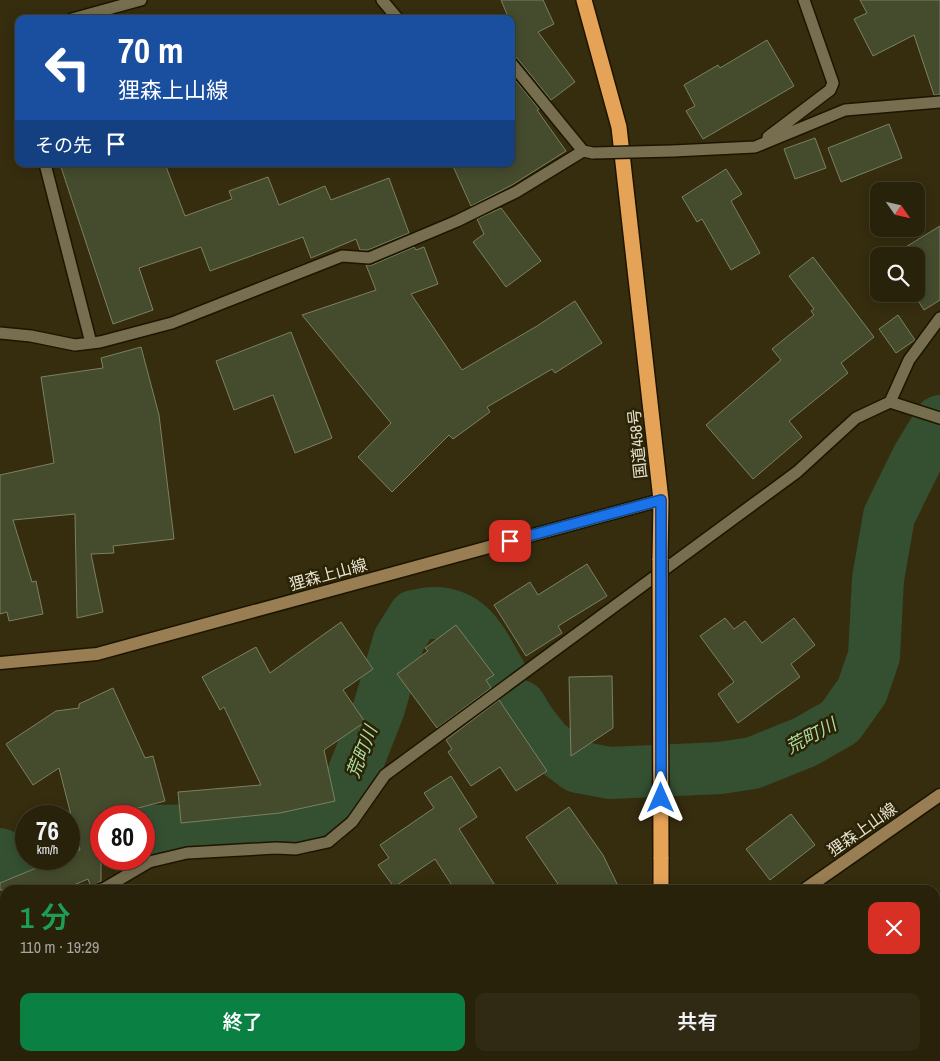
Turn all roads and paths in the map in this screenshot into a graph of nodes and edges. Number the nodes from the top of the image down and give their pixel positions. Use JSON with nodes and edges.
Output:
{"nodes":[{"id":1,"x":141,"y":0,"type":"edge"},
{"id":2,"x":382,"y":0,"type":"edge"},
{"id":3,"x":584,"y":0,"type":"edge"},
{"id":4,"x":804,"y":0,"type":"edge"},
{"id":5,"x":87,"y":15,"type":"edge"},
{"id":6,"x":395,"y":15,"type":"edge"},
{"id":7,"x":515,"y":68,"type":"edge"},
{"id":8,"x":940,"y":102,"type":"edge"},
{"id":9,"x":755,"y":147,"type":"junction"},
{"id":10,"x":588,"y":152,"type":"junction"},
{"id":11,"x":46,"y":167,"type":"edge"},
{"id":12,"x":940,"y":318,"type":"edge"},
{"id":13,"x":0,"y":332,"type":"edge"},
{"id":14,"x":91,"y":343,"type":"junction"},
{"id":15,"x":890,"y":402,"type":"junction"},
{"id":16,"x":940,"y":418,"type":"edge"},
{"id":17,"x":661,"y":500,"type":"junction"},
{"id":18,"x":0,"y":663,"type":"edge"},
{"id":19,"x":940,"y":795,"type":"edge"},
{"id":20,"x":110,"y":885,"type":"edge"},
{"id":21,"x":661,"y":885,"type":"edge"},
{"id":22,"x":811,"y":885,"type":"edge"}],
"edges":[{"from":1,"to":5,"type":"lane"},
{"from":2,"to":6,"type":"lane"},
{"from":3,"to":17,"type":"highway","name":"国道458号"},
{"from":4,"to":9,"type":"lane"},
{"from":7,"to":10,"type":"lane"},
{"from":8,"to":9,"type":"lane"},
{"from":9,"to":10,"type":"lane","bridge":true},
{"from":10,"to":14,"type":"lane"},
{"from":11,"to":14,"type":"lane"},
{"from":12,"to":15,"type":"lane"},
{"from":13,"to":14,"type":"lane"},
{"from":15,"to":16,"type":"lane"},
{"from":15,"to":20,"type":"lane"},
{"from":17,"to":18,"type":"main road","name":"狸森上山線"},
{"from":17,"to":21,"type":"highway","name":"国道458号","bridge":true},
{"from":19,"to":22,"type":"main road","name":"狸森上山線"}]}
